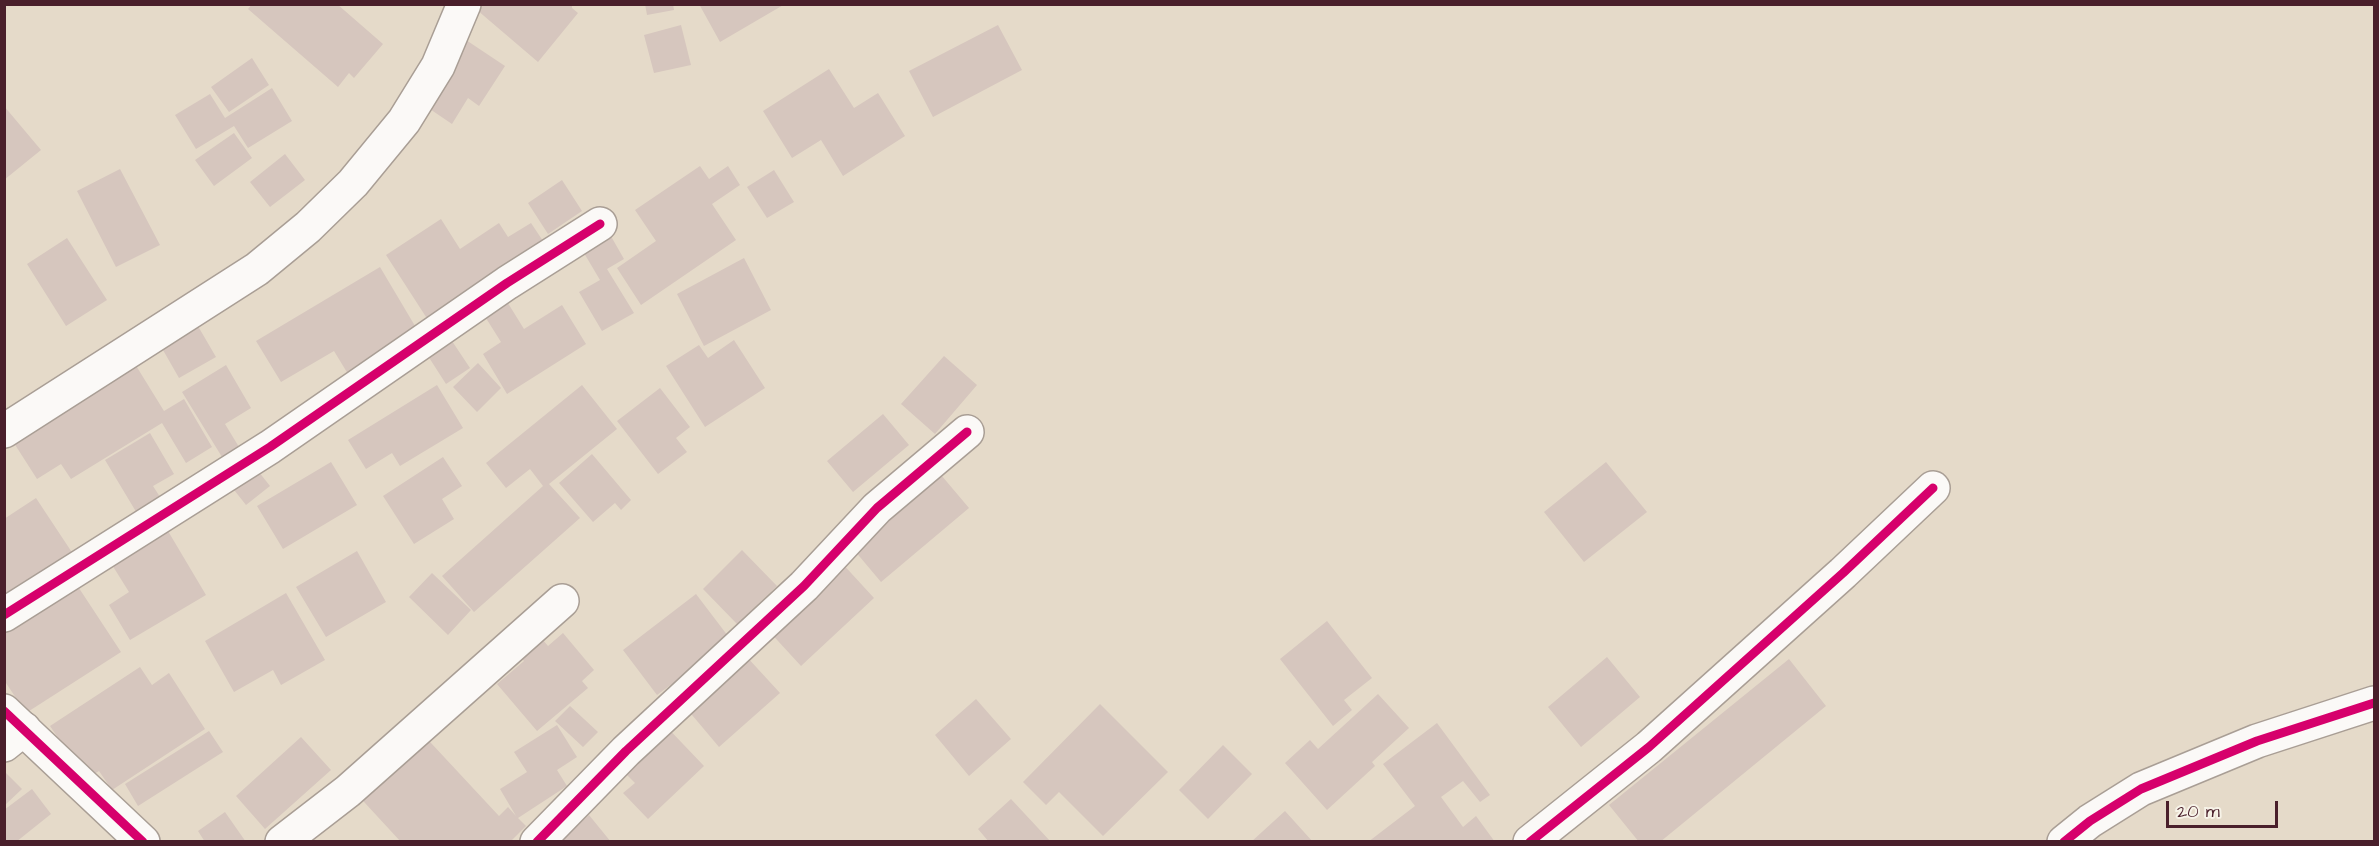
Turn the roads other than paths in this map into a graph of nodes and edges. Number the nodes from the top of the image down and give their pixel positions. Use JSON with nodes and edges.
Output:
{"nodes":[{"id":1,"x":464,"y":4,"type":"edge"},
{"id":2,"x":600,"y":224,"type":"dead end"},
{"id":3,"x":4,"y":430,"type":"edge"},
{"id":4,"x":967,"y":432,"type":"dead end"},
{"id":5,"x":1933,"y":488,"type":"dead end"},
{"id":6,"x":562,"y":601,"type":"dead end"},
{"id":7,"x":4,"y":615,"type":"edge"},
{"id":8,"x":2374,"y":703,"type":"edge"},
{"id":9,"x":11,"y":728,"type":"edge"},
{"id":10,"x":143,"y":842,"type":"edge"},
{"id":11,"x":282,"y":842,"type":"edge"},
{"id":12,"x":537,"y":842,"type":"edge"},
{"id":13,"x":1530,"y":842,"type":"edge"},
{"id":14,"x":2064,"y":842,"type":"edge"}],
"edges":[{"from":1,"to":3,"type":"street"},
{"from":2,"to":7,"type":"street"},
{"from":4,"to":12,"type":"street"},
{"from":5,"to":13,"type":"street"},
{"from":6,"to":11,"type":"street"},
{"from":8,"to":14,"type":"street"},
{"from":9,"to":10,"type":"street"}]}
